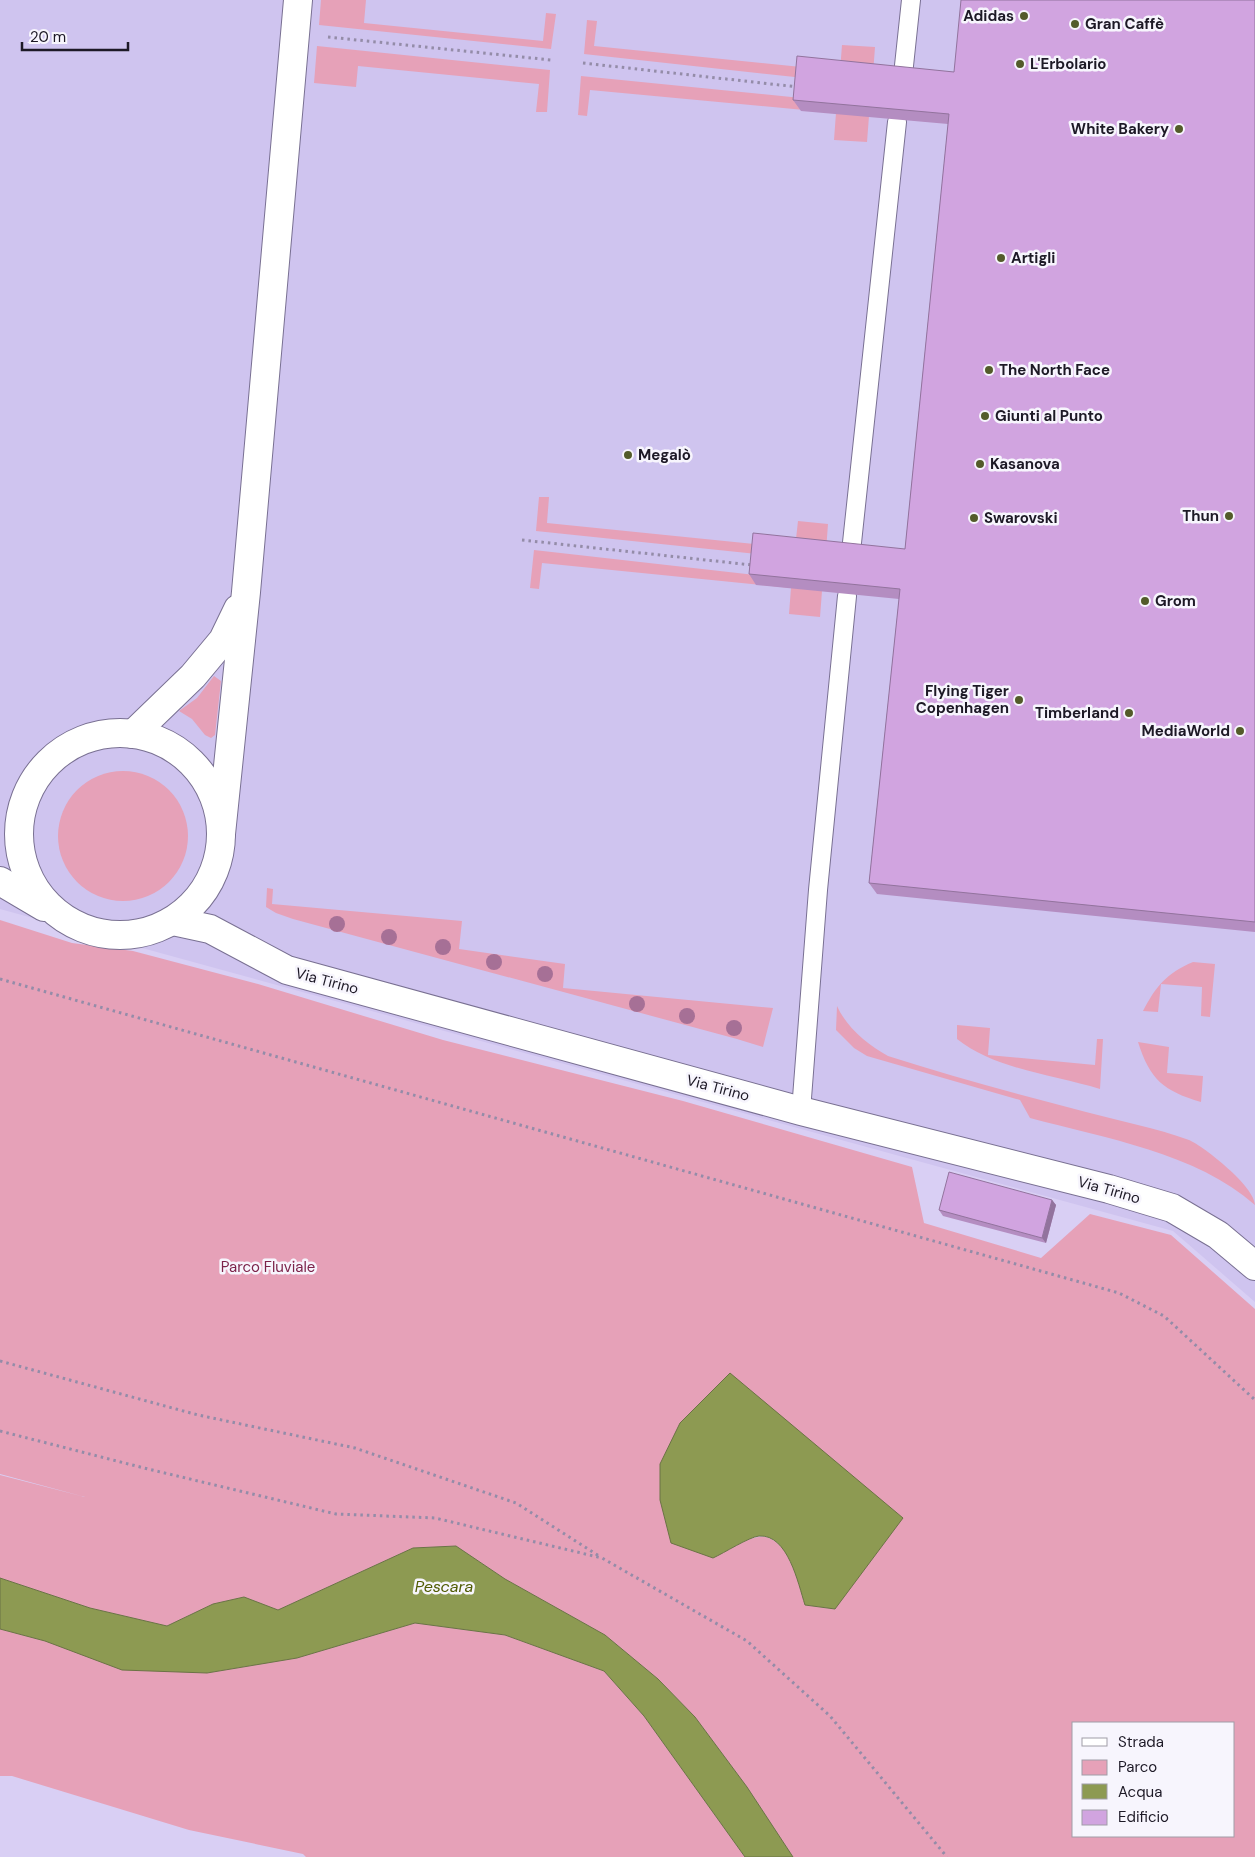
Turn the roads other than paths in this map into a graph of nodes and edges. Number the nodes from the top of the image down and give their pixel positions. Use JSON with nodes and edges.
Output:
{"nodes":[{"id":1,"x":298,"y":0,"type":"edge"},
{"id":2,"x":911,"y":0,"type":"edge"},
{"id":3,"x":903,"y":75,"type":"edge"},
{"id":4,"x":897,"y":122,"type":"edge"},
{"id":5,"x":851,"y":552,"type":"edge"},
{"id":6,"x":246,"y":592,"type":"junction"},
{"id":7,"x":847,"y":596,"type":"edge"},
{"id":8,"x":132,"y":734,"type":"junction"},
{"id":9,"x":221,"y":834,"type":"junction"},
{"id":10,"x":0,"y":881,"type":"edge"},
{"id":11,"x":173,"y":921,"type":"junction"},
{"id":12,"x":70,"y":923,"type":"junction"},
{"id":13,"x":801,"y":1111,"type":"junction"},
{"id":14,"x":1255,"y":1266,"type":"edge"}],
"edges":[{"from":1,"to":6,"type":"street"},
{"from":2,"to":3,"type":"lane"},
{"from":4,"to":5,"type":"lane"},
{"from":6,"to":8,"type":"street"},
{"from":6,"to":9,"type":"street"},
{"from":7,"to":13,"type":"lane"},
{"from":8,"to":9,"type":"street"},
{"from":8,"to":12,"type":"street"},
{"from":9,"to":11,"type":"street"},
{"from":10,"to":12,"type":"street"},
{"from":11,"to":12,"type":"street"},
{"from":11,"to":13,"type":"street","name":"Via Tirino"},
{"from":13,"to":14,"type":"street","name":"Via Tirino"}]}
